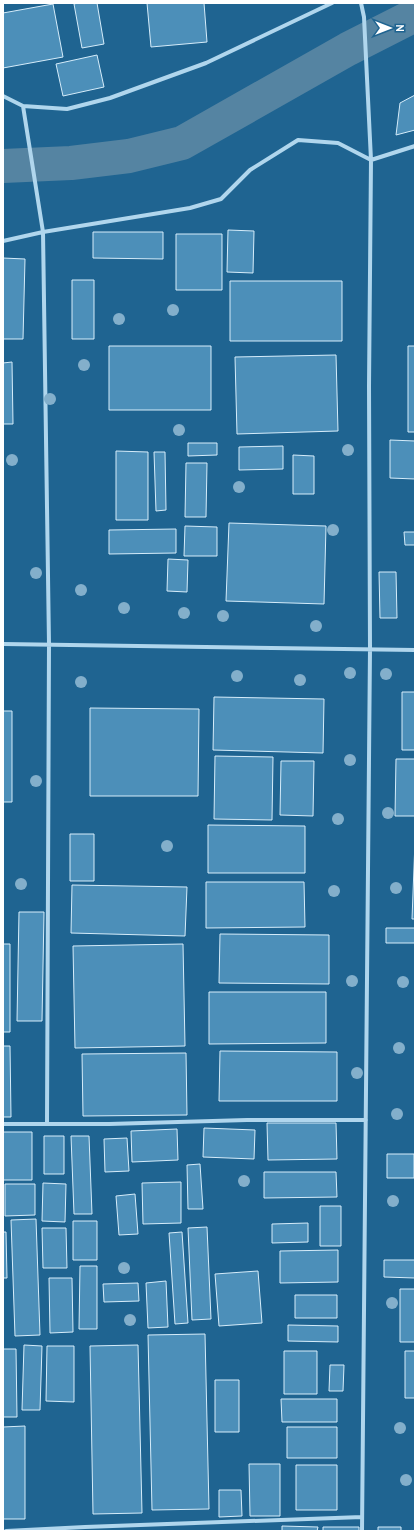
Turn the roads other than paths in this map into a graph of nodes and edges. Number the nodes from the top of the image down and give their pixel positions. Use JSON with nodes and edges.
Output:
{"nodes":[{"id":1,"x":332,"y":3,"type":"edge"},
{"id":2,"x":361,"y":3,"type":"edge"},
{"id":3,"x":3,"y":96,"type":"edge"},
{"id":4,"x":23,"y":106,"type":"junction"},
{"id":5,"x":415,"y":146,"type":"edge"},
{"id":6,"x":371,"y":160,"type":"junction"},
{"id":7,"x":43,"y":232,"type":"junction"},
{"id":8,"x":3,"y":241,"type":"edge"},
{"id":9,"x":3,"y":644,"type":"edge"},
{"id":10,"x":49,"y":644,"type":"junction"},
{"id":11,"x":370,"y":649,"type":"junction"},
{"id":12,"x":415,"y":650,"type":"edge"},
{"id":13,"x":366,"y":1120,"type":"junction"},
{"id":14,"x":3,"y":1124,"type":"edge"},
{"id":15,"x":47,"y":1124,"type":"junction"},
{"id":16,"x":362,"y":1517,"type":"junction"},
{"id":17,"x":6,"y":1531,"type":"edge"},
{"id":18,"x":362,"y":1531,"type":"edge"}],
"edges":[{"from":1,"to":4,"type":"street"},
{"from":2,"to":6,"type":"street"},
{"from":3,"to":4,"type":"street"},
{"from":4,"to":7,"type":"street"},
{"from":5,"to":6,"type":"street"},
{"from":6,"to":7,"type":"street"},
{"from":6,"to":11,"type":"street"},
{"from":7,"to":8,"type":"street"},
{"from":7,"to":10,"type":"street"},
{"from":9,"to":10,"type":"street"},
{"from":10,"to":11,"type":"street"},
{"from":10,"to":15,"type":"street"},
{"from":11,"to":12,"type":"street"},
{"from":11,"to":13,"type":"street"},
{"from":13,"to":15,"type":"street"},
{"from":13,"to":16,"type":"street"},
{"from":14,"to":15,"type":"street"},
{"from":16,"to":17,"type":"street"},
{"from":16,"to":18,"type":"street"}]}
